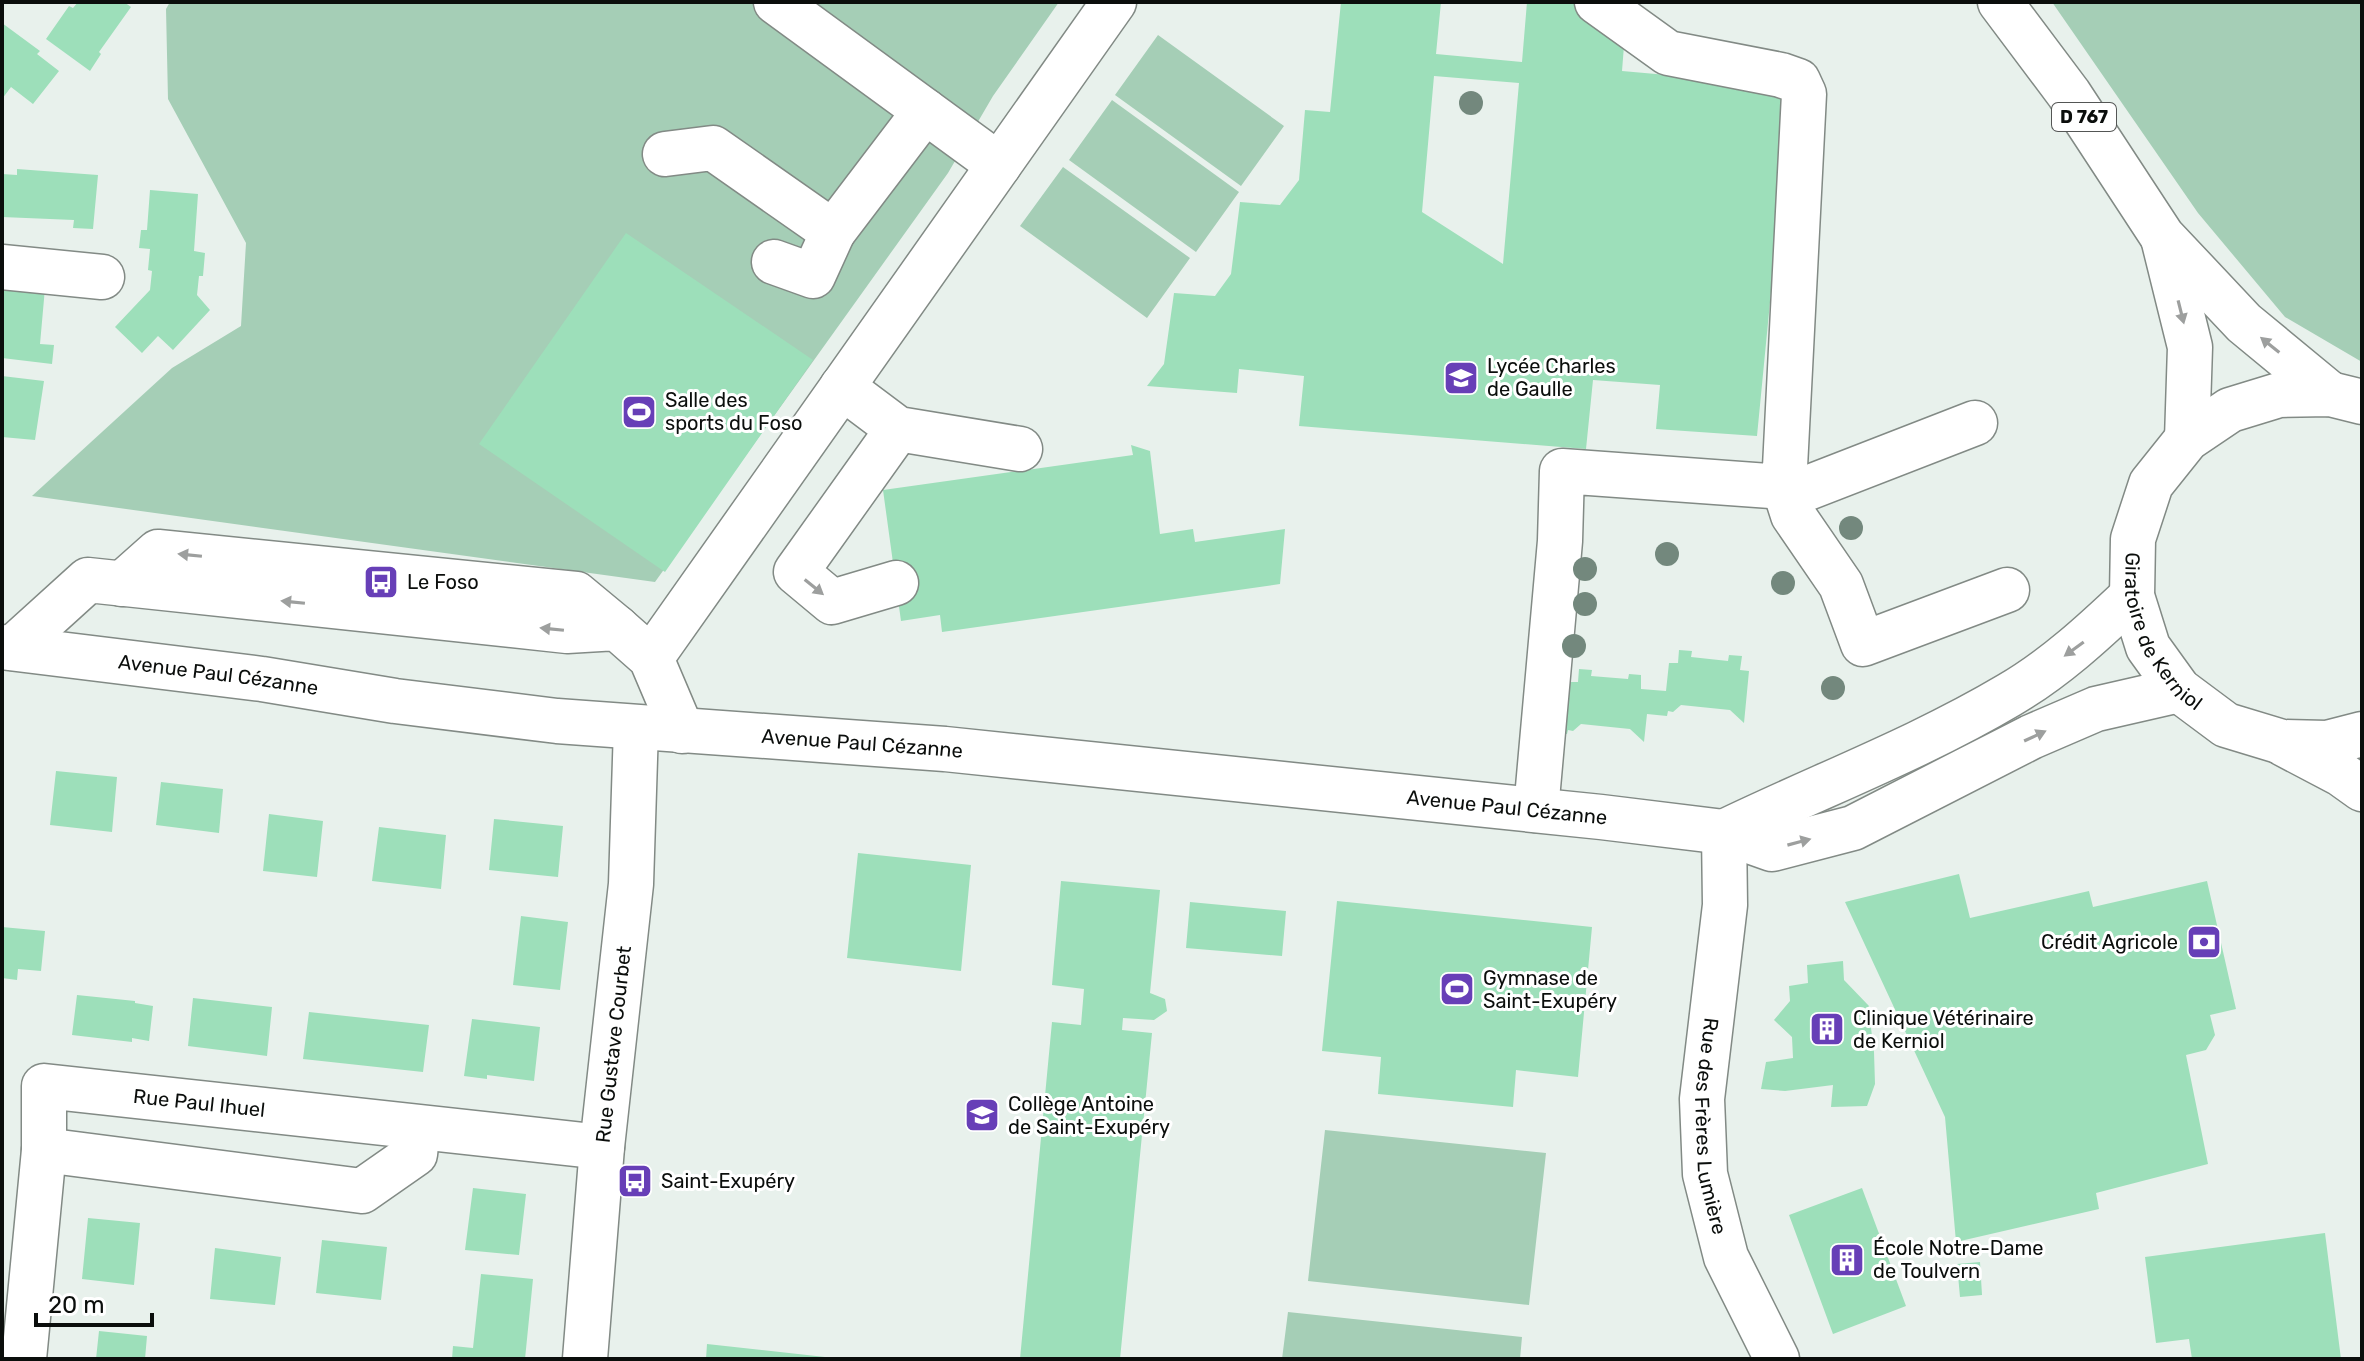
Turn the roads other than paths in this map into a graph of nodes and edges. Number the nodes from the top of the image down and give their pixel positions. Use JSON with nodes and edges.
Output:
{"nodes":[{"id":1,"x":776,"y":2,"type":"edge"},
{"id":2,"x":1114,"y":2,"type":"edge"},
{"id":3,"x":1597,"y":2,"type":"edge"},
{"id":4,"x":2000,"y":2,"type":"edge"},
{"id":5,"x":925,"y":111,"type":"junction"},
{"id":6,"x":665,"y":154,"type":"dead end"},
{"id":7,"x":999,"y":165,"type":"junction"},
{"id":8,"x":833,"y":232,"type":"junction"},
{"id":9,"x":2162,"y":236,"type":"junction"},
{"id":10,"x":774,"y":262,"type":"dead end"},
{"id":11,"x":2,"y":267,"type":"edge"},
{"id":12,"x":102,"y":277,"type":"dead end"},
{"id":13,"x":842,"y":387,"type":"junction"},
{"id":14,"x":2346,"y":398,"type":"edge"},
{"id":15,"x":1975,"y":423,"type":"dead end"},
{"id":16,"x":898,"y":429,"type":"junction"},
{"id":17,"x":2187,"y":439,"type":"junction"},
{"id":18,"x":1020,"y":449,"type":"dead end"},
{"id":19,"x":1786,"y":492,"type":"junction"},
{"id":20,"x":896,"y":583,"type":"dead end"},
{"id":21,"x":2007,"y":590,"type":"dead end"},
{"id":22,"x":2132,"y":596,"type":"junction"},
{"id":23,"x":8,"y":648,"type":"edge"},
{"id":24,"x":651,"y":658,"type":"junction"},
{"id":25,"x":2179,"y":690,"type":"junction"},
{"id":26,"x":636,"y":728,"type":"junction"},
{"id":27,"x":682,"y":731,"type":"junction"},
{"id":28,"x":2362,"y":734,"type":"edge"},
{"id":29,"x":2282,"y":742,"type":"junction"},
{"id":30,"x":2362,"y":789,"type":"edge"},
{"id":31,"x":1536,"y":810,"type":"junction"},
{"id":32,"x":1724,"y":832,"type":"junction"},
{"id":33,"x":418,"y":1128,"type":"junction"},
{"id":34,"x":602,"y":1147,"type":"junction"},
{"id":35,"x":44,"y":1150,"type":"junction"},
{"id":36,"x":24,"y":1359,"type":"edge"},
{"id":37,"x":585,"y":1359,"type":"edge"},
{"id":38,"x":1777,"y":1359,"type":"edge"}],
"edges":[{"from":1,"to":5,"type":"street"},
{"from":2,"to":7,"type":"street"},
{"from":3,"to":19,"type":"street"},
{"from":4,"to":9,"type":"street","number":"D 767"},
{"from":5,"to":7,"type":"street"},
{"from":5,"to":8,"type":"street"},
{"from":6,"to":8,"type":"street"},
{"from":7,"to":13,"type":"street"},
{"from":8,"to":10,"type":"street"},
{"from":14,"to":9,"type":"street","number":"D 767","one_way":true},
{"from":9,"to":17,"type":"street","number":"D 767","one_way":true},
{"from":11,"to":12,"type":"street"},
{"from":13,"to":16,"type":"street"},
{"from":13,"to":24,"type":"street"},
{"from":14,"to":17,"type":"street","name":"Giratoire de Kerniol"},
{"from":15,"to":19,"type":"street"},
{"from":16,"to":18,"type":"street"},
{"from":16,"to":20,"type":"street","one_way":true},
{"from":17,"to":22,"type":"street","name":"Giratoire de Kerniol"},
{"from":19,"to":21,"type":"street"},
{"from":19,"to":31,"type":"street"},
{"from":22,"to":25,"type":"street","name":"Giratoire de Kerniol"},
{"from":22,"to":32,"type":"street","one_way":true},
{"from":24,"to":23,"type":"street","one_way":true},
{"from":23,"to":26,"type":"street","name":"Avenue Paul Cézanne"},
{"from":24,"to":27,"type":"street"},
{"from":25,"to":29,"type":"street","name":"Giratoire de Kerniol"},
{"from":32,"to":25,"type":"street","name":"Avenue Paul Cézanne","one_way":true},
{"from":26,"to":27,"type":"street","name":"Avenue Paul Cézanne"},
{"from":26,"to":34,"type":"street","name":"Rue Gustave Courbet"},
{"from":27,"to":31,"type":"street","name":"Avenue Paul Cézanne"},
{"from":28,"to":29,"type":"street","name":"Giratoire de Kerniol"},
{"from":29,"to":30,"type":"street"},
{"from":31,"to":32,"type":"street","name":"Avenue Paul Cézanne"},
{"from":32,"to":38,"type":"street","name":"Rue des Frères Lumière"},
{"from":33,"to":34,"type":"street","name":"Rue Paul Ihuel"},
{"from":33,"to":35,"type":"street"},
{"from":33,"to":35,"type":"street","name":"Rue Paul Ihuel"},
{"from":34,"to":37,"type":"street","name":"Rue Gustave Courbet"},
{"from":35,"to":36,"type":"street","name":"Rue Paul Ihuel"}]}
